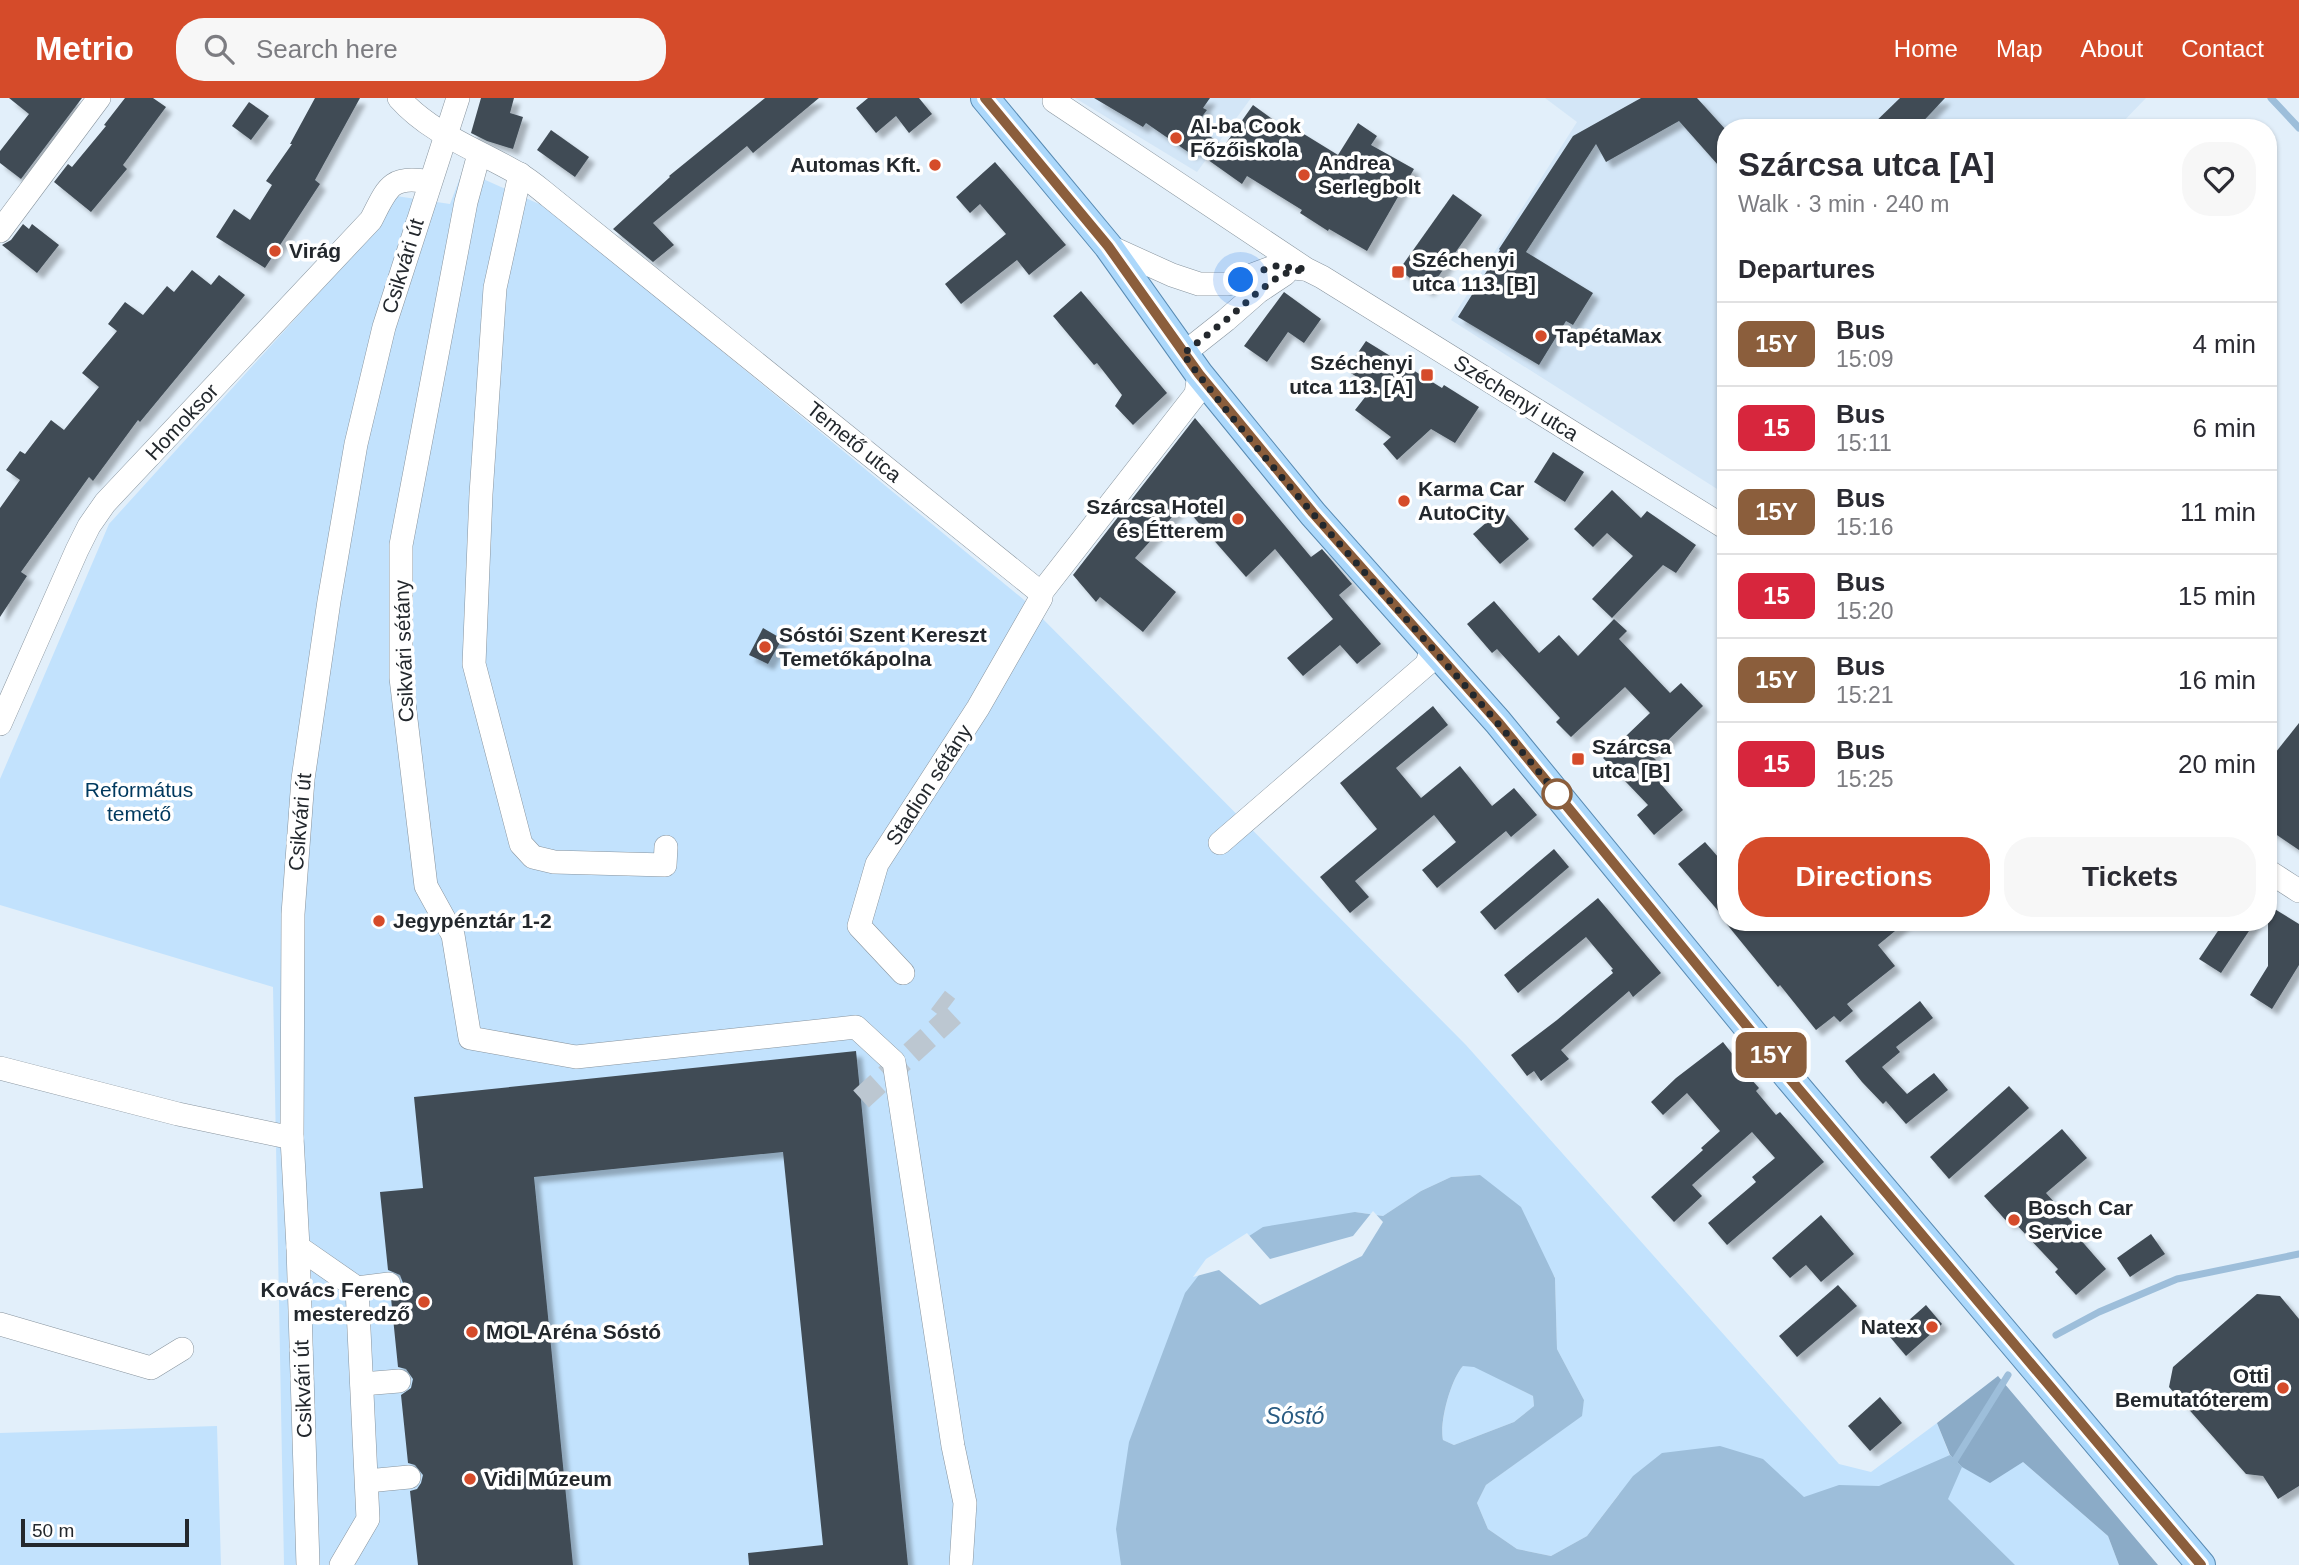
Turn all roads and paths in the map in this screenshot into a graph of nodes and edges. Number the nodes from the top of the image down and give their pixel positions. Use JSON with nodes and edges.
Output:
{"nodes":[{"id":1,"x":99,"y":98,"type":"edge"},
{"id":2,"x":399,"y":98,"type":"edge"},
{"id":3,"x":458,"y":98,"type":"edge"},
{"id":4,"x":985,"y":98,"type":"edge"},
{"id":5,"x":1055,"y":101,"type":"dead end"},
{"id":6,"x":446,"y":135,"type":"junction"},
{"id":7,"x":480,"y":154,"type":"junction"},
{"id":8,"x":520,"y":174,"type":"junction"},
{"id":9,"x":429,"y":182,"type":"junction"},
{"id":10,"x":0,"y":231,"type":"edge"},
{"id":11,"x":1108,"y":246,"type":"junction"},
{"id":12,"x":1306,"y":269,"type":"junction"},
{"id":13,"x":1191,"y":364,"type":"junction"},
{"id":14,"x":1717,"y":522,"type":"edge"},
{"id":15,"x":1041,"y":593,"type":"junction"},
{"id":16,"x":1432,"y":647,"type":"junction"},
{"id":17,"x":0,"y":724,"type":"edge"},
{"id":18,"x":1220,"y":843,"type":"dead end"},
{"id":19,"x":666,"y":848,"type":"dead end"},
{"id":20,"x":2277,"y":877,"type":"edge"},
{"id":21,"x":2299,"y":891,"type":"edge"},
{"id":22,"x":903,"y":972,"type":"dead end"},
{"id":23,"x":0,"y":1068,"type":"edge"},
{"id":24,"x":292,"y":1138,"type":"junction"},
{"id":25,"x":298,"y":1247,"type":"junction"},
{"id":26,"x":389,"y":1284,"type":"dead end"},
{"id":27,"x":357,"y":1288,"type":"junction"},
{"id":28,"x":0,"y":1324,"type":"edge"},
{"id":29,"x":182,"y":1349,"type":"dead end"},
{"id":30,"x":399,"y":1381,"type":"dead end"},
{"id":31,"x":362,"y":1384,"type":"junction"},
{"id":32,"x":409,"y":1477,"type":"dead end"},
{"id":33,"x":367,"y":1481,"type":"junction"},
{"id":34,"x":308,"y":1565,"type":"edge"},
{"id":35,"x":341,"y":1565,"type":"edge"},
{"id":36,"x":961,"y":1565,"type":"edge"},
{"id":37,"x":2201,"y":1565,"type":"edge"}],
"edges":[{"from":1,"to":10,"type":"street"},
{"from":2,"to":6,"type":"street","name":"Temető utca"},
{"from":3,"to":6,"type":"street","name":"Csikvári út"},
{"from":4,"to":11,"type":"main road","name":"Széchenyi utca"},
{"from":5,"to":12,"type":"street","name":"Széchenyi utca"},
{"from":6,"to":7,"type":"street","name":"Temető utca"},
{"from":6,"to":9,"type":"street","name":"Csikvári út"},
{"from":7,"to":8,"type":"street","name":"Temető utca"},
{"from":7,"to":36,"type":"street","name":"Csikvári sétány"},
{"from":8,"to":15,"type":"street","name":"Temető utca"},
{"from":8,"to":19,"type":"street"},
{"from":9,"to":17,"type":"street","name":"Homoksor"},
{"from":9,"to":24,"type":"street","name":"Csikvári út"},
{"from":11,"to":12,"type":"street","name":"Széchenyi utca"},
{"from":11,"to":13,"type":"main road","name":"Széchenyi utca"},
{"from":12,"to":13,"type":"street"},
{"from":12,"to":14,"type":"street","name":"Széchenyi utca"},
{"from":13,"to":15,"type":"street"},
{"from":13,"to":16,"type":"main road","name":"Széchenyi utca"},
{"from":15,"to":22,"type":"street","name":"Stadion sétány"},
{"from":16,"to":18,"type":"street"},
{"from":16,"to":37,"type":"main road","name":"Széchenyi utca"},
{"from":20,"to":21,"type":"street"},
{"from":23,"to":24,"type":"street"},
{"from":24,"to":25,"type":"street","name":"Csikvári út"},
{"from":25,"to":27,"type":"street"},
{"from":25,"to":34,"type":"street","name":"Csikvári út"},
{"from":26,"to":27,"type":"street"},
{"from":27,"to":31,"type":"street"},
{"from":28,"to":29,"type":"street"},
{"from":30,"to":31,"type":"street"},
{"from":31,"to":33,"type":"street"},
{"from":32,"to":33,"type":"street"},
{"from":33,"to":35,"type":"street"}]}
